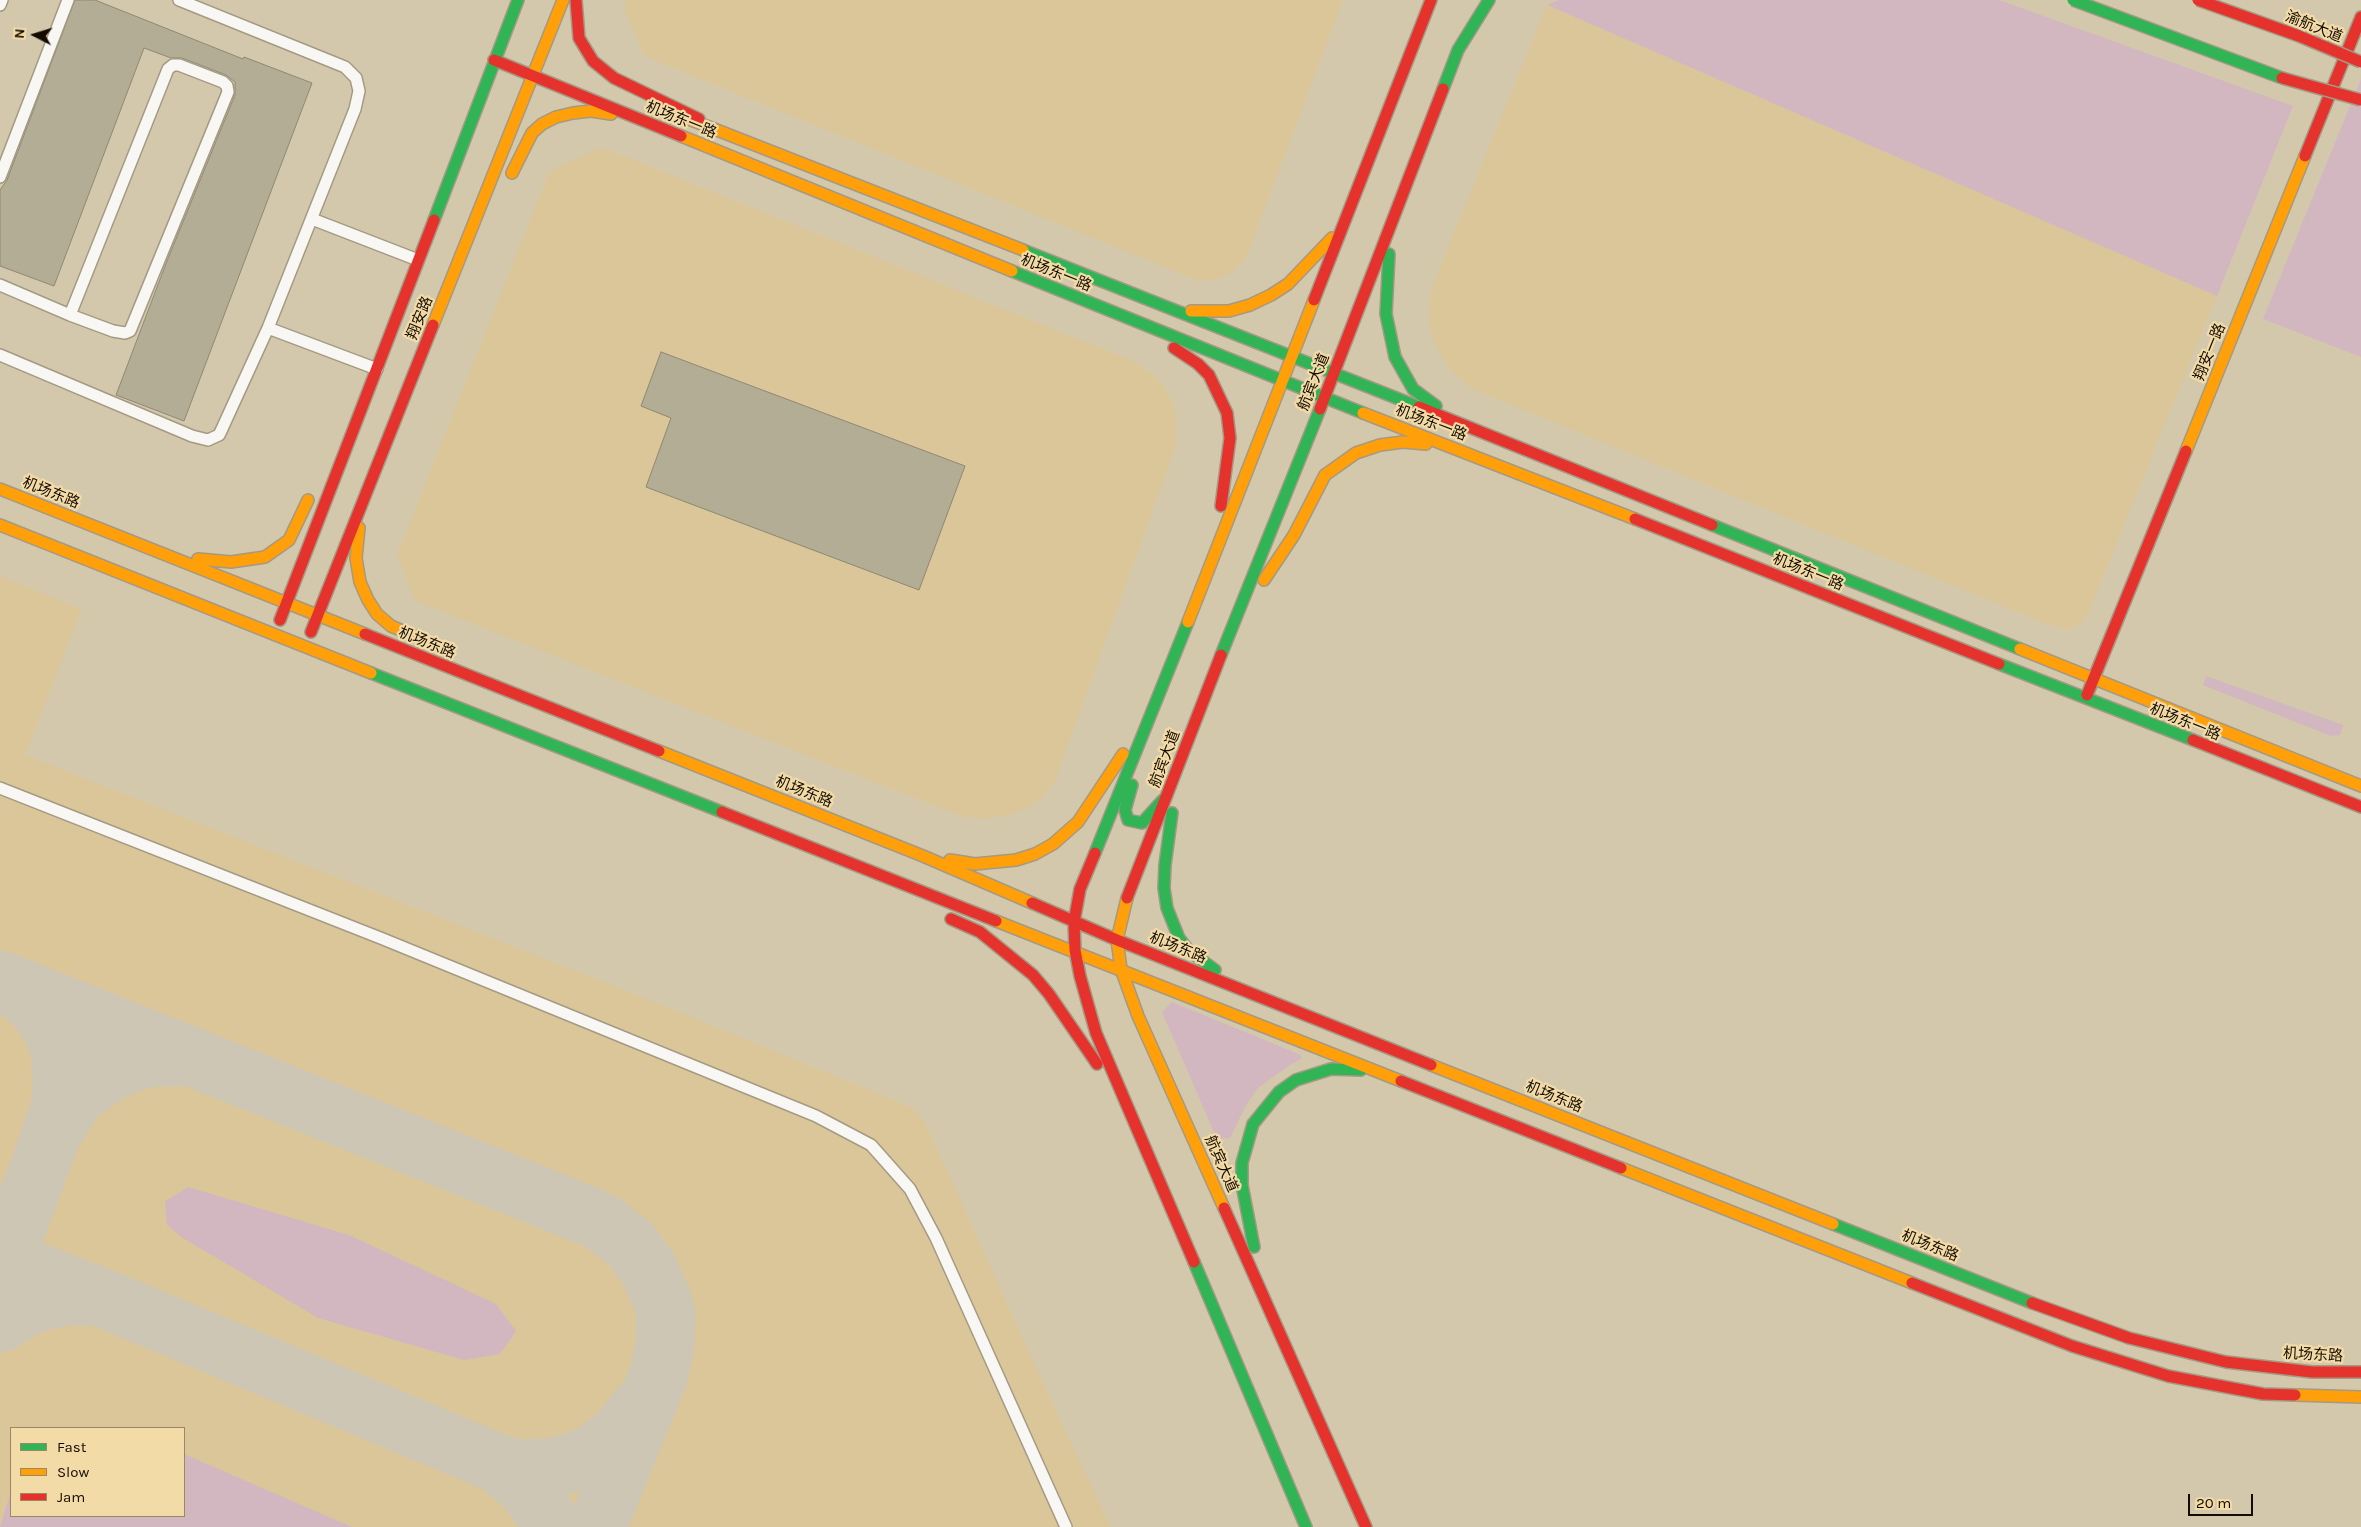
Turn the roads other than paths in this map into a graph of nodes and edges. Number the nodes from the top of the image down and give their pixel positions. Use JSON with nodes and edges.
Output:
{"nodes":[{"id":1,"x":2,"y":0,"type":"edge"},
{"id":2,"x":68,"y":0,"type":"edge"},
{"id":3,"x":179,"y":0,"type":"edge"},
{"id":4,"x":518,"y":0,"type":"edge"},
{"id":5,"x":563,"y":0,"type":"edge"},
{"id":6,"x":576,"y":0,"type":"edge"},
{"id":7,"x":1431,"y":0,"type":"edge"},
{"id":8,"x":1489,"y":0,"type":"edge"},
{"id":9,"x":2073,"y":0,"type":"edge"},
{"id":10,"x":2198,"y":0,"type":"edge"},
{"id":11,"x":0,"y":5,"type":"edge"},
{"id":12,"x":2361,"y":17,"type":"edge"},
{"id":13,"x":500,"y":45,"type":"junction"},
{"id":14,"x":515,"y":51,"type":"dead end"},
{"id":15,"x":494,"y":60,"type":"junction"},
{"id":16,"x":2361,"y":62,"type":"edge"},
{"id":17,"x":533,"y":76,"type":"junction"},
{"id":18,"x":602,"y":85,"type":"dead end"},
{"id":19,"x":2361,"y":100,"type":"edge"},
{"id":20,"x":638,"y":118,"type":"junction"},
{"id":21,"x":730,"y":135,"type":"junction"},
{"id":22,"x":0,"y":177,"type":"edge"},
{"id":23,"x":509,"y":180,"type":"dead end"},
{"id":24,"x":312,"y":219,"type":"junction"},
{"id":25,"x":487,"y":221,"type":"dead end"},
{"id":26,"x":1342,"y":228,"type":"junction"},
{"id":27,"x":1390,"y":231,"type":"junction"},
{"id":28,"x":418,"y":260,"type":"junction"},
{"id":29,"x":458,"y":262,"type":"junction"},
{"id":30,"x":0,"y":285,"type":"edge"},
{"id":31,"x":1171,"y":308,"type":"junction"},
{"id":32,"x":70,"y":315,"type":"junction"},
{"id":33,"x":1136,"y":322,"type":"junction"},
{"id":34,"x":268,"y":328,"type":"junction"},
{"id":35,"x":0,"y":355,"type":"edge"},
{"id":36,"x":1292,"y":356,"type":"junction"},
{"id":37,"x":377,"y":369,"type":"junction"},
{"id":38,"x":1334,"y":373,"type":"junction"},
{"id":39,"x":1282,"y":382,"type":"junction"},
{"id":40,"x":367,"y":394,"type":"junction"},
{"id":41,"x":1324,"y":398,"type":"junction"},
{"id":42,"x":1474,"y":429,"type":"junction"},
{"id":43,"x":340,"y":430,"type":"dead end"},
{"id":44,"x":1477,"y":457,"type":"junction"},
{"id":45,"x":0,"y":489,"type":"edge"},
{"id":46,"x":312,"y":491,"type":"dead end"},
{"id":47,"x":365,"y":496,"type":"junction"},
{"id":48,"x":0,"y":525,"type":"edge"},
{"id":49,"x":156,"y":551,"type":"junction"},
{"id":50,"x":1210,"y":565,"type":"junction"},
{"id":51,"x":287,"y":603,"type":"junction"},
{"id":52,"x":317,"y":615,"type":"junction"},
{"id":53,"x":1236,"y":620,"type":"junction"},
{"id":54,"x":274,"y":635,"type":"junction"},
{"id":55,"x":431,"y":644,"type":"dead end"},
{"id":56,"x":304,"y":647,"type":"junction"},
{"id":57,"x":455,"y":656,"type":"dead end"},
{"id":58,"x":2094,"y":678,"type":"junction"},
{"id":59,"x":504,"y":689,"type":"junction"},
{"id":60,"x":2086,"y":699,"type":"junction"},
{"id":61,"x":1158,"y":700,"type":"junction"},
{"id":62,"x":1181,"y":756,"type":"junction"},
{"id":63,"x":2361,"y":786,"type":"edge"},
{"id":64,"x":0,"y":788,"type":"edge"},
{"id":65,"x":1166,"y":796,"type":"junction"},
{"id":66,"x":2361,"y":807,"type":"edge"},
{"id":67,"x":923,"y":856,"type":"junction"},
{"id":68,"x":873,"y":871,"type":"junction"},
{"id":69,"x":926,"y":906,"type":"dead end"},
{"id":70,"x":941,"y":914,"type":"dead end"},
{"id":71,"x":1074,"y":922,"type":"junction"},
{"id":72,"x":1117,"y":940,"type":"junction"},
{"id":73,"x":1075,"y":950,"type":"junction"},
{"id":74,"x":1121,"y":969,"type":"junction"},
{"id":75,"x":1250,"y":993,"type":"junction"},
{"id":76,"x":1392,"y":1077,"type":"junction"},
{"id":77,"x":1132,"y":1117,"type":"junction"},
{"id":78,"x":1269,"y":1309,"type":"junction"},
{"id":79,"x":2361,"y":1372,"type":"edge"},
{"id":80,"x":2361,"y":1397,"type":"edge"},
{"id":81,"x":1066,"y":1527,"type":"edge"},
{"id":82,"x":1306,"y":1527,"type":"edge"},
{"id":83,"x":1366,"y":1527,"type":"edge"}],
"edges":[{"from":1,"to":11,"type":"lane"},
{"from":2,"to":22,"type":"lane"},
{"from":3,"to":24,"type":"lane"},
{"from":4,"to":13,"type":"main road","name":"翔安路"},
{"from":5,"to":17,"type":"main road","name":"翔安路"},
{"from":6,"to":21,"type":"main road"},
{"from":7,"to":26,"type":"main road","name":"航宾大道"},
{"from":8,"to":27,"type":"main road","name":"航宾大道"},
{"from":9,"to":19,"type":"main road","bridge":true},
{"from":10,"to":16,"type":"main road","name":"渝航大道","bridge":true},
{"from":12,"to":58,"type":"main road","name":"翔安一路"},
{"from":13,"to":14,"type":"main road"},
{"from":13,"to":15,"type":"main road","name":"翔安路"},
{"from":15,"to":17,"type":"main road","name":"机场东一路"},
{"from":15,"to":28,"type":"main road","name":"翔安路"},
{"from":17,"to":20,"type":"main road","name":"机场东一路"},
{"from":17,"to":29,"type":"main road","name":"翔安路"},
{"from":18,"to":21,"type":"main road","name":"机场东一路"},
{"from":20,"to":23,"type":"main road"},
{"from":20,"to":33,"type":"main road","name":"机场东一路"},
{"from":21,"to":31,"type":"main road","name":"机场东一路"},
{"from":24,"to":28,"type":"lane"},
{"from":24,"to":34,"type":"lane"},
{"from":25,"to":29,"type":"main road"},
{"from":26,"to":31,"type":"main road"},
{"from":26,"to":36,"type":"main road","name":"航宾大道"},
{"from":27,"to":38,"type":"main road","name":"航宾大道"},
{"from":27,"to":42,"type":"main road"},
{"from":28,"to":37,"type":"main road","name":"翔安路"},
{"from":29,"to":47,"type":"main road","name":"翔安路"},
{"from":30,"to":32,"type":"lane"},
{"from":31,"to":36,"type":"main road","name":"机场东一路"},
{"from":32,"to":32,"type":"lane"},
{"from":33,"to":39,"type":"main road","name":"机场东一路"},
{"from":33,"to":50,"type":"main road"},
{"from":34,"to":35,"type":"lane"},
{"from":34,"to":37,"type":"lane"},
{"from":36,"to":38,"type":"main road","name":"机场东一路"},
{"from":36,"to":39,"type":"main road","name":"航宾大道"},
{"from":37,"to":40,"type":"main road","name":"翔安路"},
{"from":38,"to":41,"type":"main road","name":"航宾大道"},
{"from":38,"to":42,"type":"main road","name":"机场东一路"},
{"from":39,"to":41,"type":"main road","name":"机场东一路"},
{"from":39,"to":50,"type":"main road","name":"航宾大道"},
{"from":40,"to":43,"type":"main road"},
{"from":40,"to":51,"type":"main road","name":"翔安路"},
{"from":41,"to":44,"type":"main road","name":"机场东一路"},
{"from":41,"to":53,"type":"main road","name":"航宾大道"},
{"from":42,"to":58,"type":"main road","name":"机场东一路"},
{"from":44,"to":53,"type":"main road"},
{"from":44,"to":60,"type":"main road","name":"机场东一路"},
{"from":45,"to":49,"type":"main road","name":"机场东路"},
{"from":46,"to":49,"type":"main road"},
{"from":47,"to":52,"type":"main road","name":"翔安路"},
{"from":47,"to":55,"type":"main road"},
{"from":48,"to":54,"type":"main road"},
{"from":49,"to":51,"type":"main road","name":"机场东路"},
{"from":50,"to":61,"type":"main road","name":"航宾大道"},
{"from":51,"to":52,"type":"main road","name":"机场东路"},
{"from":51,"to":54,"type":"main road","name":"翔安路"},
{"from":52,"to":56,"type":"main road","name":"翔安路"},
{"from":52,"to":59,"type":"main road","name":"机场东路"},
{"from":53,"to":62,"type":"main road","name":"航宾大道"},
{"from":54,"to":56,"type":"main road"},
{"from":56,"to":68,"type":"main road"},
{"from":57,"to":59,"type":"main road"},
{"from":58,"to":60,"type":"main road","name":"翔安一路"},
{"from":58,"to":63,"type":"main road","name":"机场东一路"},
{"from":59,"to":67,"type":"main road","name":"机场东路"},
{"from":60,"to":66,"type":"main road","name":"机场东一路"},
{"from":61,"to":65,"type":"main road"},
{"from":61,"to":67,"type":"main road"},
{"from":61,"to":71,"type":"main road","name":"航宾大道"},
{"from":62,"to":65,"type":"main road","name":"航宾大道"},
{"from":62,"to":75,"type":"main road"},
{"from":64,"to":81,"type":"lane"},
{"from":65,"to":72,"type":"main road","name":"航宾大道"},
{"from":67,"to":71,"type":"main road","name":"机场东路"},
{"from":68,"to":69,"type":"main road"},
{"from":68,"to":73,"type":"main road"},
{"from":70,"to":77,"type":"main road"},
{"from":71,"to":72,"type":"main road","name":"机场东路"},
{"from":71,"to":73,"type":"main road","name":"航宾大道"},
{"from":72,"to":74,"type":"main road","name":"航宾大道"},
{"from":72,"to":75,"type":"main road","name":"机场东路"},
{"from":73,"to":74,"type":"main road"},
{"from":73,"to":77,"type":"main road","name":"航宾大道"},
{"from":74,"to":76,"type":"main road"},
{"from":74,"to":78,"type":"main road","name":"航宾大道"},
{"from":75,"to":79,"type":"main road","name":"机场东路"},
{"from":76,"to":78,"type":"main road"},
{"from":76,"to":80,"type":"main road"},
{"from":77,"to":82,"type":"main road","name":"航宾大道"},
{"from":78,"to":83,"type":"main road","name":"航宾大道"}]}
